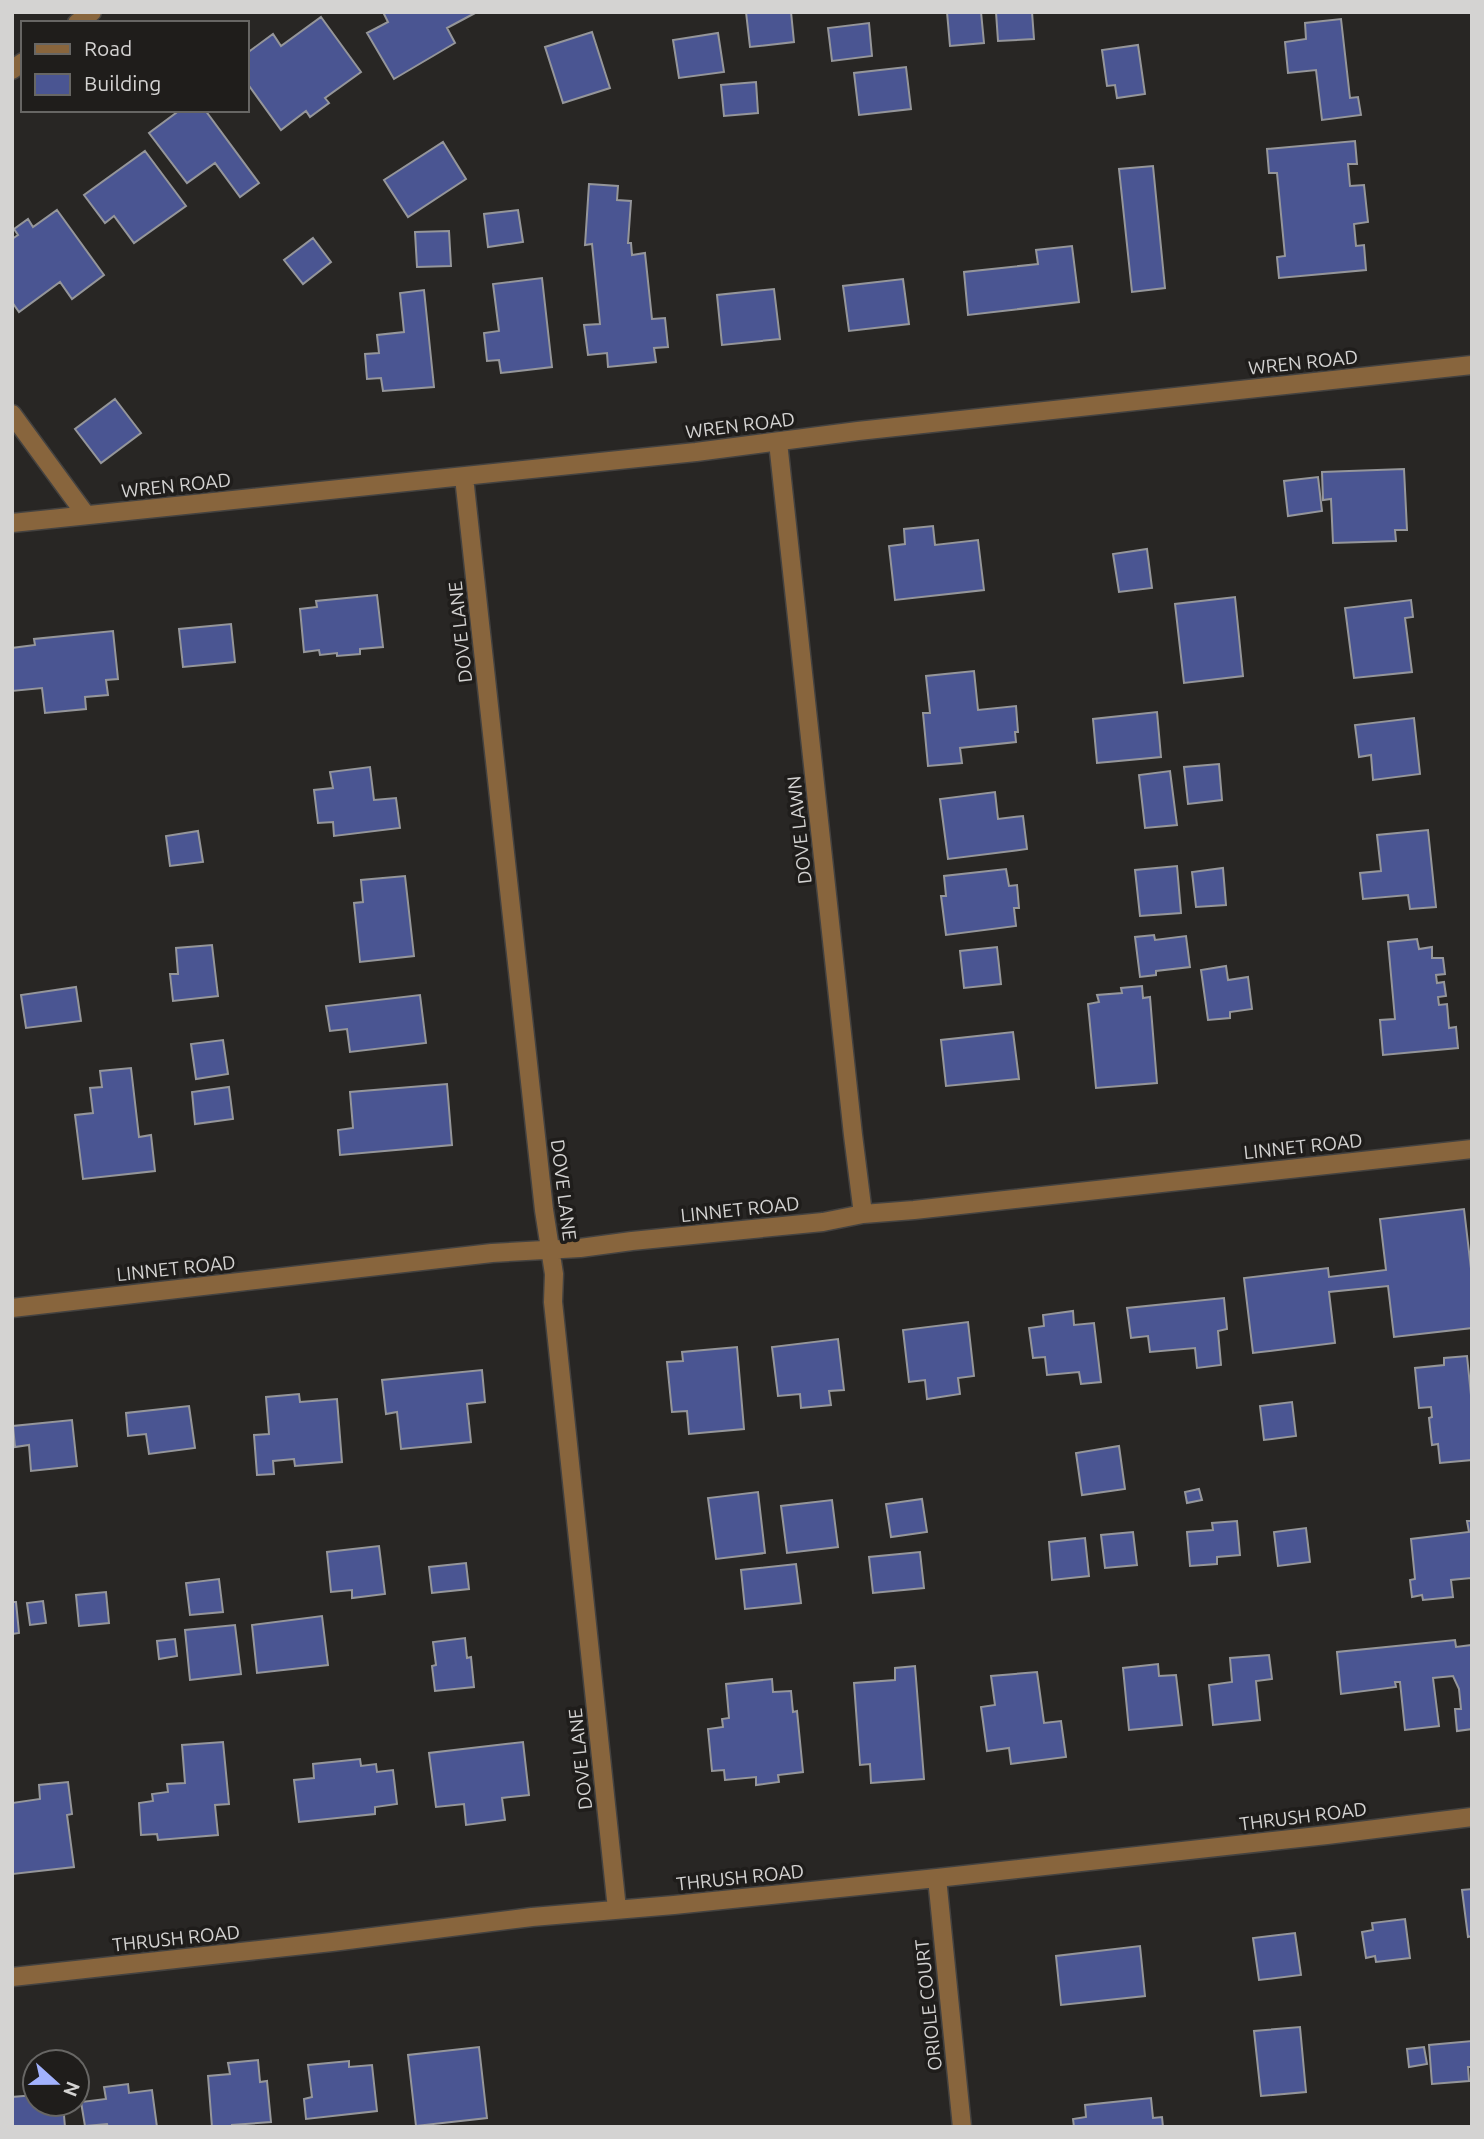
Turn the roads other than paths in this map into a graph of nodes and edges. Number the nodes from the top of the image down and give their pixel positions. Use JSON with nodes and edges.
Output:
{"nodes":[{"id":1,"x":1472,"y":365,"type":"edge"},
{"id":2,"x":12,"y":414,"type":"edge"},
{"id":3,"x":778,"y":442,"type":"junction"},
{"id":4,"x":464,"y":477,"type":"junction"},
{"id":5,"x":86,"y":515,"type":"junction"},
{"id":6,"x":12,"y":523,"type":"edge"},
{"id":7,"x":1472,"y":1149,"type":"edge"},
{"id":8,"x":863,"y":1214,"type":"junction"},
{"id":9,"x":551,"y":1250,"type":"junction"},
{"id":10,"x":12,"y":1308,"type":"edge"},
{"id":11,"x":1472,"y":1817,"type":"edge"},
{"id":12,"x":937,"y":1878,"type":"junction"},
{"id":13,"x":617,"y":1909,"type":"junction"},
{"id":14,"x":12,"y":1977,"type":"edge"},
{"id":15,"x":962,"y":2127,"type":"edge"}],
"edges":[{"from":1,"to":3,"type":"street","name":"WREN ROAD"},
{"from":2,"to":5,"type":"street"},
{"from":3,"to":4,"type":"street","name":"WREN ROAD"},
{"from":3,"to":8,"type":"street","name":"DOVE LAWN"},
{"from":4,"to":5,"type":"street","name":"WREN ROAD"},
{"from":4,"to":9,"type":"street","name":"DOVE LANE"},
{"from":5,"to":6,"type":"street","name":"WREN ROAD"},
{"from":7,"to":8,"type":"street","name":"LINNET ROAD"},
{"from":8,"to":9,"type":"street","name":"LINNET ROAD"},
{"from":9,"to":10,"type":"street","name":"LINNET ROAD"},
{"from":9,"to":13,"type":"street","name":"DOVE LANE"},
{"from":11,"to":12,"type":"street","name":"THRUSH ROAD"},
{"from":12,"to":13,"type":"street","name":"THRUSH ROAD"},
{"from":12,"to":15,"type":"street","name":"ORIOLE COURT"},
{"from":13,"to":14,"type":"street","name":"THRUSH ROAD"}]}
